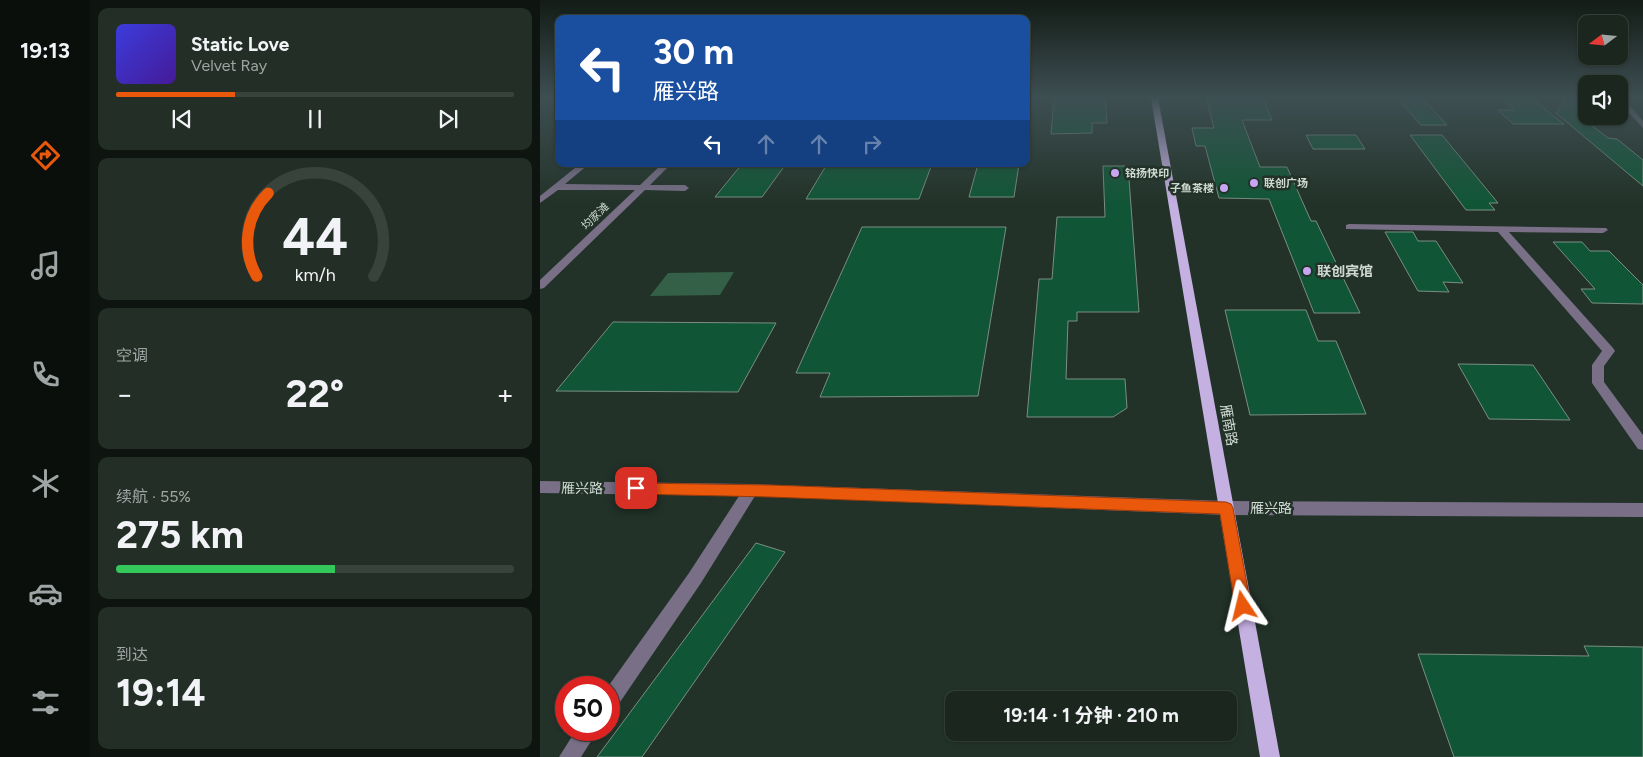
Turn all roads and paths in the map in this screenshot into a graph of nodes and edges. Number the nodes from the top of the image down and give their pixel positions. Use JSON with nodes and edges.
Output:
{"nodes":[{"id":1,"x":1160,"y":133,"type":"edge"},
{"id":2,"x":581,"y":167,"type":"edge"},
{"id":3,"x":664,"y":167,"type":"edge"},
{"id":4,"x":555,"y":187,"type":"junction"},
{"id":5,"x":642,"y":188,"type":"junction"},
{"id":6,"x":685,"y":188,"type":"dead end"},
{"id":7,"x":540,"y":200,"type":"edge"},
{"id":8,"x":1349,"y":227,"type":"dead end"},
{"id":9,"x":1501,"y":229,"type":"junction"},
{"id":10,"x":1603,"y":230,"type":"dead end"},
{"id":11,"x":540,"y":286,"type":"edge"},
{"id":12,"x":1643,"y":444,"type":"edge"},
{"id":13,"x":540,"y":487,"type":"edge"},
{"id":14,"x":751,"y":490,"type":"junction"},
{"id":15,"x":1226,"y":508,"type":"junction"},
{"id":16,"x":1643,"y":510,"type":"edge"},
{"id":17,"x":620,"y":685,"type":"edge"},
{"id":18,"x":580,"y":741,"type":"edge"},
{"id":19,"x":569,"y":757,"type":"edge"},
{"id":20,"x":1270,"y":757,"type":"edge"}],
"edges":[{"from":1,"to":15,"type":"main road","name":"雁南路"},
{"from":2,"to":4,"type":"street"},
{"from":3,"to":5,"type":"street","name":"均家滩"},
{"from":4,"to":5,"type":"street"},
{"from":4,"to":7,"type":"street"},
{"from":5,"to":6,"type":"street"},
{"from":5,"to":11,"type":"street","name":"均家滩"},
{"from":8,"to":9,"type":"street"},
{"from":9,"to":10,"type":"street"},
{"from":9,"to":12,"type":"street"},
{"from":13,"to":14,"type":"street","name":"雁兴路"},
{"from":14,"to":15,"type":"street","name":"雁兴路"},
{"from":14,"to":17,"type":"street"},
{"from":15,"to":16,"type":"street","name":"雁兴路"},
{"from":15,"to":20,"type":"main road","name":"雁南路"},
{"from":18,"to":19,"type":"street"}]}
